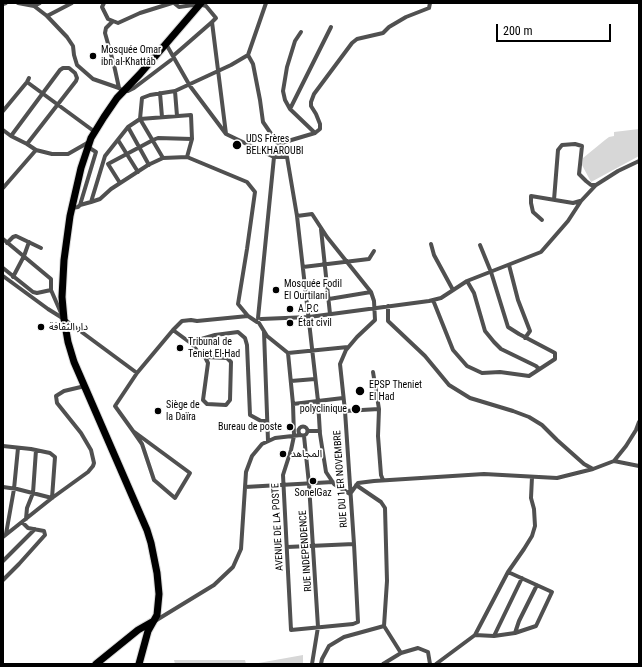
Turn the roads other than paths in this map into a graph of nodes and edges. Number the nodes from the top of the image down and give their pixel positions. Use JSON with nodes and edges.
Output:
{"nodes":[{"id":1,"x":6,"y":3,"type":"edge"},
{"id":2,"x":18,"y":3,"type":"edge"},
{"id":3,"x":40,"y":3,"type":"edge"},
{"id":4,"x":72,"y":3,"type":"edge"},
{"id":5,"x":173,"y":3,"type":"edge"},
{"id":6,"x":266,"y":3,"type":"edge"},
{"id":7,"x":430,"y":3,"type":"edge"},
{"id":8,"x":3,"y":4,"type":"edge"},
{"id":9,"x":26,"y":4,"type":"edge"},
{"id":10,"x":102,"y":4,"type":"edge"},
{"id":11,"x":201,"y":4,"type":"edge"},
{"id":12,"x":34,"y":6,"type":"junction"},
{"id":13,"x":47,"y":16,"type":"junction"},
{"id":14,"x":113,"y":21,"type":"junction"},
{"id":15,"x":212,"y":22,"type":"junction"},
{"id":16,"x":331,"y":27,"type":"dead end"},
{"id":17,"x":301,"y":32,"type":"dead end"},
{"id":18,"x":166,"y":43,"type":"junction"},
{"id":19,"x":248,"y":55,"type":"junction"},
{"id":20,"x":172,"y":58,"type":"junction"},
{"id":21,"x":219,"y":71,"type":"junction"},
{"id":22,"x":189,"y":85,"type":"junction"},
{"id":23,"x":121,"y":90,"type":"junction"},
{"id":24,"x":175,"y":91,"type":"junction"},
{"id":25,"x":42,"y":93,"type":"junction"},
{"id":26,"x":160,"y":93,"type":"junction"},
{"id":27,"x":58,"y":105,"type":"junction"},
{"id":28,"x":290,"y":109,"type":"junction"},
{"id":29,"x":3,"y":111,"type":"edge"},
{"id":30,"x":177,"y":116,"type":"junction"},
{"id":31,"x":162,"y":117,"type":"junction"},
{"id":32,"x":140,"y":119,"type":"junction"},
{"id":33,"x":128,"y":127,"type":"junction"},
{"id":34,"x":3,"y":130,"type":"edge"},
{"id":35,"x":95,"y":132,"type":"junction"},
{"id":36,"x":315,"y":133,"type":"junction"},
{"id":37,"x":226,"y":134,"type":"junction"},
{"id":38,"x":11,"y":136,"type":"junction"},
{"id":39,"x":192,"y":139,"type":"junction"},
{"id":40,"x":118,"y":140,"type":"junction"},
{"id":41,"x":152,"y":140,"type":"junction"},
{"id":42,"x":27,"y":144,"type":"junction"},
{"id":43,"x":89,"y":144,"type":"junction"},
{"id":44,"x":278,"y":144,"type":"junction"},
{"id":45,"x":139,"y":147,"type":"junction"},
{"id":46,"x":36,"y":150,"type":"junction"},
{"id":47,"x":96,"y":152,"type":"junction"},
{"id":48,"x":126,"y":154,"type":"junction"},
{"id":49,"x":105,"y":156,"type":"junction"},
{"id":50,"x":187,"y":157,"type":"junction"},
{"id":51,"x":274,"y":157,"type":"junction"},
{"id":52,"x":287,"y":157,"type":"junction"},
{"id":53,"x":163,"y":158,"type":"junction"},
{"id":54,"x":639,"y":161,"type":"edge"},
{"id":55,"x":149,"y":165,"type":"junction"},
{"id":56,"x":138,"y":172,"type":"junction"},
{"id":57,"x":120,"y":183,"type":"junction"},
{"id":58,"x":596,"y":185,"type":"junction"},
{"id":59,"x":3,"y":188,"type":"edge"},
{"id":60,"x":554,"y":200,"type":"junction"},
{"id":61,"x":581,"y":201,"type":"junction"},
{"id":62,"x":92,"y":202,"type":"junction"},
{"id":63,"x":80,"y":205,"type":"junction"},
{"id":64,"x":72,"y":208,"type":"junction"},
{"id":65,"x":297,"y":216,"type":"junction"},
{"id":66,"x":542,"y":220,"type":"dead end"},
{"id":67,"x":320,"y":228,"type":"junction"},
{"id":68,"x":3,"y":239,"type":"edge"},
{"id":69,"x":29,"y":242,"type":"junction"},
{"id":70,"x":7,"y":243,"type":"junction"},
{"id":71,"x":431,"y":244,"type":"dead end"},
{"id":72,"x":480,"y":245,"type":"dead end"},
{"id":73,"x":41,"y":248,"type":"dead end"},
{"id":74,"x":374,"y":251,"type":"dead end"},
{"id":75,"x":24,"y":256,"type":"junction"},
{"id":76,"x":346,"y":262,"type":"junction"},
{"id":77,"x":325,"y":264,"type":"junction"},
{"id":78,"x":509,"y":265,"type":"junction"},
{"id":79,"x":303,"y":267,"type":"junction"},
{"id":80,"x":3,"y":268,"type":"edge"},
{"id":81,"x":491,"y":272,"type":"junction"},
{"id":82,"x":3,"y":276,"type":"edge"},
{"id":83,"x":13,"y":277,"type":"junction"},
{"id":84,"x":467,"y":281,"type":"junction"},
{"id":85,"x":51,"y":290,"type":"junction"},
{"id":86,"x":453,"y":290,"type":"junction"},
{"id":87,"x":370,"y":292,"type":"junction"},
{"id":88,"x":329,"y":299,"type":"junction"},
{"id":89,"x":433,"y":300,"type":"junction"},
{"id":90,"x":388,"y":306,"type":"junction"},
{"id":91,"x":374,"y":308,"type":"junction"},
{"id":92,"x":330,"y":314,"type":"junction"},
{"id":93,"x":248,"y":316,"type":"junction"},
{"id":94,"x":308,"y":317,"type":"junction"},
{"id":95,"x":64,"y":319,"type":"junction"},
{"id":96,"x":259,"y":321,"type":"junction"},
{"id":97,"x":173,"y":330,"type":"junction"},
{"id":98,"x":264,"y":331,"type":"junction"},
{"id":99,"x":525,"y":338,"type":"junction"},
{"id":100,"x":191,"y":344,"type":"junction"},
{"id":101,"x":348,"y":347,"type":"junction"},
{"id":102,"x":312,"y":351,"type":"junction"},
{"id":103,"x":288,"y":353,"type":"junction"},
{"id":104,"x":205,"y":357,"type":"junction"},
{"id":105,"x":539,"y":369,"type":"junction"},
{"id":106,"x":373,"y":372,"type":"dead end"},
{"id":107,"x":137,"y":373,"type":"junction"},
{"id":108,"x":315,"y":379,"type":"junction"},
{"id":109,"x":291,"y":381,"type":"junction"},
{"id":110,"x":84,"y":386,"type":"junction"},
{"id":111,"x":343,"y":398,"type":"junction"},
{"id":112,"x":318,"y":401,"type":"junction"},
{"id":113,"x":293,"y":404,"type":"junction"},
{"id":114,"x":379,"y":409,"type":"junction"},
{"id":115,"x":345,"y":411,"type":"junction"},
{"id":116,"x":267,"y":421,"type":"junction"},
{"id":117,"x":639,"y":422,"type":"edge"},
{"id":118,"x":320,"y":430,"type":"junction"},
{"id":119,"x":133,"y":431,"type":"junction"},
{"id":120,"x":308,"y":431,"type":"junction"},
{"id":121,"x":302,"y":435,"type":"junction"},
{"id":122,"x":294,"y":436,"type":"junction"},
{"id":123,"x":268,"y":441,"type":"junction"},
{"id":124,"x":3,"y":446,"type":"edge"},
{"id":125,"x":18,"y":448,"type":"junction"},
{"id":126,"x":36,"y":450,"type":"junction"},
{"id":127,"x":614,"y":460,"type":"junction"},
{"id":128,"x":639,"y":466,"type":"edge"},
{"id":129,"x":593,"y":469,"type":"junction"},
{"id":130,"x":532,"y":477,"type":"junction"},
{"id":131,"x":383,"y":480,"type":"junction"},
{"id":132,"x":333,"y":482,"type":"junction"},
{"id":133,"x":309,"y":484,"type":"junction"},
{"id":134,"x":283,"y":485,"type":"junction"},
{"id":135,"x":356,"y":485,"type":"junction"},
{"id":136,"x":3,"y":487,"type":"edge"},
{"id":137,"x":245,"y":487,"type":"junction"},
{"id":138,"x":14,"y":488,"type":"junction"},
{"id":139,"x":34,"y":493,"type":"junction"},
{"id":140,"x":350,"y":494,"type":"junction"},
{"id":141,"x":52,"y":498,"type":"junction"},
{"id":142,"x":24,"y":520,"type":"junction"},
{"id":143,"x":35,"y":529,"type":"junction"},
{"id":144,"x":4,"y":536,"type":"edge"},
{"id":145,"x":354,"y":544,"type":"junction"},
{"id":146,"x":314,"y":546,"type":"junction"},
{"id":147,"x":287,"y":547,"type":"junction"},
{"id":148,"x":3,"y":561,"type":"edge"},
{"id":149,"x":508,"y":572,"type":"junction"},
{"id":150,"x":522,"y":578,"type":"junction"},
{"id":151,"x":3,"y":580,"type":"edge"},
{"id":152,"x":537,"y":585,"type":"junction"},
{"id":153,"x":152,"y":622,"type":"junction"},
{"id":154,"x":358,"y":622,"type":"joint"},
{"id":155,"x":384,"y":626,"type":"junction"},
{"id":156,"x":318,"y":627,"type":"junction"},
{"id":157,"x":515,"y":633,"type":"junction"},
{"id":158,"x":475,"y":635,"type":"junction"},
{"id":159,"x":494,"y":636,"type":"junction"},
{"id":160,"x":401,"y":653,"type":"junction"},
{"id":161,"x":96,"y":664,"type":"edge"},
{"id":162,"x":139,"y":664,"type":"edge"},
{"id":163,"x":312,"y":664,"type":"edge"},
{"id":164,"x":321,"y":664,"type":"edge"},
{"id":165,"x":383,"y":664,"type":"edge"},
{"id":166,"x":430,"y":664,"type":"edge"},
{"id":167,"x":436,"y":664,"type":"edge"}],
"edges":[{"from":1,"to":8,"type":"street"},
{"from":2,"to":9,"type":"street"},
{"from":3,"to":12,"type":"street"},
{"from":4,"to":13,"type":"street"},
{"from":5,"to":11,"type":"street"},
{"from":5,"to":14,"type":"street"},
{"from":6,"to":19,"type":"street"},
{"from":7,"to":36,"type":"street"},
{"from":9,"to":12,"type":"street"},
{"from":10,"to":14,"type":"street"},
{"from":11,"to":15,"type":"street"},
{"from":11,"to":18,"type":"main road"},
{"from":12,"to":13,"type":"street"},
{"from":13,"to":23,"type":"street"},
{"from":14,"to":23,"type":"street"},
{"from":15,"to":20,"type":"street"},
{"from":15,"to":21,"type":"street"},
{"from":16,"to":28,"type":"street"},
{"from":17,"to":28,"type":"street"},
{"from":18,"to":20,"type":"street"},
{"from":18,"to":23,"type":"main road"},
{"from":19,"to":21,"type":"street"},
{"from":19,"to":44,"type":"street"},
{"from":20,"to":22,"type":"street"},
{"from":20,"to":23,"type":"street"},
{"from":21,"to":22,"type":"street"},
{"from":21,"to":37,"type":"street"},
{"from":22,"to":24,"type":"street"},
{"from":22,"to":37,"type":"street"},
{"from":23,"to":35,"type":"main road"},
{"from":24,"to":26,"type":"street"},
{"from":24,"to":30,"type":"street"},
{"from":25,"to":27,"type":"street"},
{"from":25,"to":27,"type":"street"},
{"from":25,"to":29,"type":"street"},
{"from":25,"to":38,"type":"street"},
{"from":26,"to":31,"type":"street"},
{"from":26,"to":32,"type":"street"},
{"from":27,"to":35,"type":"street"},
{"from":27,"to":42,"type":"street"},
{"from":28,"to":36,"type":"street"},
{"from":30,"to":31,"type":"street"},
{"from":30,"to":39,"type":"street"},
{"from":31,"to":32,"type":"street"},
{"from":32,"to":33,"type":"street"},
{"from":32,"to":41,"type":"street"},
{"from":33,"to":40,"type":"street"},
{"from":33,"to":45,"type":"street"},
{"from":34,"to":38,"type":"street"},
{"from":35,"to":43,"type":"main road"},
{"from":36,"to":44,"type":"street"},
{"from":37,"to":51,"type":"street"},
{"from":38,"to":42,"type":"street"},
{"from":39,"to":41,"type":"street"},
{"from":39,"to":50,"type":"street"},
{"from":40,"to":48,"type":"street"},
{"from":40,"to":49,"type":"street"},
{"from":41,"to":45,"type":"street"},
{"from":41,"to":53,"type":"street"},
{"from":42,"to":46,"type":"street"},
{"from":43,"to":46,"type":"street"},
{"from":43,"to":47,"type":"street"},
{"from":43,"to":64,"type":"main road"},
{"from":44,"to":52,"type":"street"},
{"from":45,"to":48,"type":"street"},
{"from":45,"to":55,"type":"street"},
{"from":46,"to":59,"type":"street"},
{"from":47,"to":49,"type":"street"},
{"from":47,"to":63,"type":"street"},
{"from":48,"to":56,"type":"street"},
{"from":48,"to":57,"type":"street"},
{"from":49,"to":62,"type":"street"},
{"from":50,"to":53,"type":"street"},
{"from":50,"to":93,"type":"street"},
{"from":51,"to":52,"type":"street"},
{"from":51,"to":96,"type":"street"},
{"from":52,"to":65,"type":"street"},
{"from":53,"to":55,"type":"street"},
{"from":54,"to":58,"type":"street"},
{"from":55,"to":56,"type":"street"},
{"from":56,"to":57,"type":"street"},
{"from":57,"to":62,"type":"street"},
{"from":58,"to":60,"type":"street"},
{"from":58,"to":61,"type":"street"},
{"from":60,"to":61,"type":"street"},
{"from":60,"to":66,"type":"street"},
{"from":61,"to":78,"type":"street"},
{"from":62,"to":63,"type":"street"},
{"from":63,"to":64,"type":"street"},
{"from":64,"to":95,"type":"main road"},
{"from":65,"to":67,"type":"street"},
{"from":65,"to":79,"type":"street"},
{"from":67,"to":76,"type":"street"},
{"from":67,"to":77,"type":"street"},
{"from":68,"to":70,"type":"street"},
{"from":69,"to":70,"type":"street"},
{"from":69,"to":73,"type":"street"},
{"from":69,"to":75,"type":"street"},
{"from":70,"to":75,"type":"street"},
{"from":71,"to":86,"type":"street"},
{"from":72,"to":81,"type":"street"},
{"from":74,"to":76,"type":"street"},
{"from":75,"to":83,"type":"street"},
{"from":75,"to":85,"type":"street"},
{"from":76,"to":77,"type":"street"},
{"from":76,"to":87,"type":"street"},
{"from":77,"to":79,"type":"street"},
{"from":77,"to":88,"type":"street"},
{"from":78,"to":81,"type":"street"},
{"from":78,"to":99,"type":"street"},
{"from":79,"to":94,"type":"street"},
{"from":80,"to":83,"type":"street"},
{"from":81,"to":84,"type":"street"},
{"from":81,"to":99,"type":"street"},
{"from":82,"to":95,"type":"street"},
{"from":83,"to":85,"type":"street"},
{"from":84,"to":86,"type":"street"},
{"from":84,"to":105,"type":"street"},
{"from":85,"to":95,"type":"street"},
{"from":86,"to":89,"type":"street"},
{"from":87,"to":88,"type":"street"},
{"from":87,"to":91,"type":"street"},
{"from":88,"to":92,"type":"street"},
{"from":89,"to":90,"type":"street"},
{"from":89,"to":105,"type":"street"},
{"from":90,"to":91,"type":"street"},
{"from":90,"to":129,"type":"street"},
{"from":91,"to":92,"type":"street"},
{"from":91,"to":101,"type":"street","name":"RUE DU 1 ER NOVEMBRE"},
{"from":92,"to":94,"type":"street"},
{"from":93,"to":96,"type":"street"},
{"from":93,"to":97,"type":"street"},
{"from":94,"to":96,"type":"street"},
{"from":94,"to":102,"type":"street"},
{"from":95,"to":107,"type":"street"},
{"from":95,"to":110,"type":"main road"},
{"from":96,"to":98,"type":"street"},
{"from":97,"to":100,"type":"street"},
{"from":97,"to":107,"type":"street"},
{"from":98,"to":103,"type":"street"},
{"from":98,"to":116,"type":"street"},
{"from":99,"to":105,"type":"street"},
{"from":100,"to":104,"type":"street"},
{"from":100,"to":116,"type":"street"},
{"from":101,"to":102,"type":"street"},
{"from":101,"to":111,"type":"street","name":"RUE DU 1 ER NOVEMBRE"},
{"from":102,"to":103,"type":"street"},
{"from":102,"to":108,"type":"street"},
{"from":103,"to":109,"type":"street","name":"AVENUE DE LA POSTE"},
{"from":104,"to":104,"type":"street"},
{"from":106,"to":114,"type":"street"},
{"from":107,"to":119,"type":"street"},
{"from":108,"to":109,"type":"street"},
{"from":108,"to":112,"type":"street"},
{"from":109,"to":113,"type":"street","name":"AVENUE DE LA POSTE"},
{"from":110,"to":141,"type":"street"},
{"from":110,"to":153,"type":"main road"},
{"from":111,"to":112,"type":"street"},
{"from":111,"to":115,"type":"street","name":"RUE DU 1 ER NOVEMBRE"},
{"from":112,"to":113,"type":"street"},
{"from":112,"to":118,"type":"street"},
{"from":113,"to":122,"type":"street","name":"AVENUE DE LA POSTE"},
{"from":114,"to":115,"type":"street"},
{"from":114,"to":131,"type":"street"},
{"from":115,"to":140,"type":"street","name":"RUE DU 1 ER NOVEMBRE"},
{"from":116,"to":123,"type":"street"},
{"from":117,"to":127,"type":"street"},
{"from":118,"to":120,"type":"street"},
{"from":118,"to":132,"type":"street"},
{"from":119,"to":119,"type":"street"},
{"from":120,"to":121,"type":"street"},
{"from":120,"to":121,"type":"street"},
{"from":121,"to":122,"type":"street"},
{"from":121,"to":133,"type":"street","name":"RUE INDEPENDENCE"},
{"from":122,"to":123,"type":"street"},
{"from":122,"to":134,"type":"street","name":"AVENUE DE LA POSTE"},
{"from":123,"to":137,"type":"street"},
{"from":124,"to":125,"type":"street"},
{"from":125,"to":126,"type":"street"},
{"from":125,"to":138,"type":"street"},
{"from":126,"to":139,"type":"street"},
{"from":126,"to":141,"type":"street"},
{"from":127,"to":128,"type":"street"},
{"from":127,"to":129,"type":"street"},
{"from":129,"to":130,"type":"street"},
{"from":130,"to":131,"type":"street"},
{"from":130,"to":149,"type":"street"},
{"from":131,"to":135,"type":"street"},
{"from":132,"to":133,"type":"street"},
{"from":132,"to":140,"type":"street"},
{"from":133,"to":134,"type":"street"},
{"from":133,"to":146,"type":"street","name":"RUE INDEPENDENCE"},
{"from":134,"to":137,"type":"street"},
{"from":134,"to":147,"type":"street","name":"AVENUE DE LA POSTE"},
{"from":135,"to":140,"type":"street"},
{"from":135,"to":155,"type":"street"},
{"from":136,"to":138,"type":"street"},
{"from":137,"to":153,"type":"street"},
{"from":138,"to":139,"type":"street"},
{"from":138,"to":144,"type":"street"},
{"from":139,"to":141,"type":"street"},
{"from":139,"to":142,"type":"street"},
{"from":140,"to":145,"type":"street","name":"RUE DU 1 ER NOVEMBRE"},
{"from":141,"to":142,"type":"street"},
{"from":142,"to":143,"type":"street"},
{"from":142,"to":144,"type":"street"},
{"from":143,"to":148,"type":"street"},
{"from":143,"to":151,"type":"street"},
{"from":145,"to":146,"type":"street"},
{"from":145,"to":154,"type":"street","name":"RUE DU 1 ER NOVEMBRE"},
{"from":146,"to":147,"type":"street"},
{"from":146,"to":156,"type":"street","name":"RUE INDEPENDENCE"},
{"from":147,"to":156,"type":"street","name":"AVENUE DE LA POSTE"},
{"from":149,"to":150,"type":"street"},
{"from":149,"to":158,"type":"street"},
{"from":150,"to":152,"type":"street"},
{"from":150,"to":159,"type":"street"},
{"from":152,"to":157,"type":"street"},
{"from":152,"to":157,"type":"street"},
{"from":153,"to":161,"type":"main road"},
{"from":153,"to":162,"type":"main road"},
{"from":154,"to":156,"type":"street","name":"AVENUE DE LA POSTE"},
{"from":155,"to":160,"type":"street"},
{"from":155,"to":164,"type":"street"},
{"from":156,"to":163,"type":"street","name":"RUE INDEPENDENCE"},
{"from":157,"to":159,"type":"street"},
{"from":158,"to":159,"type":"street"},
{"from":158,"to":167,"type":"street"},
{"from":160,"to":165,"type":"street"},
{"from":160,"to":166,"type":"street"}]}
